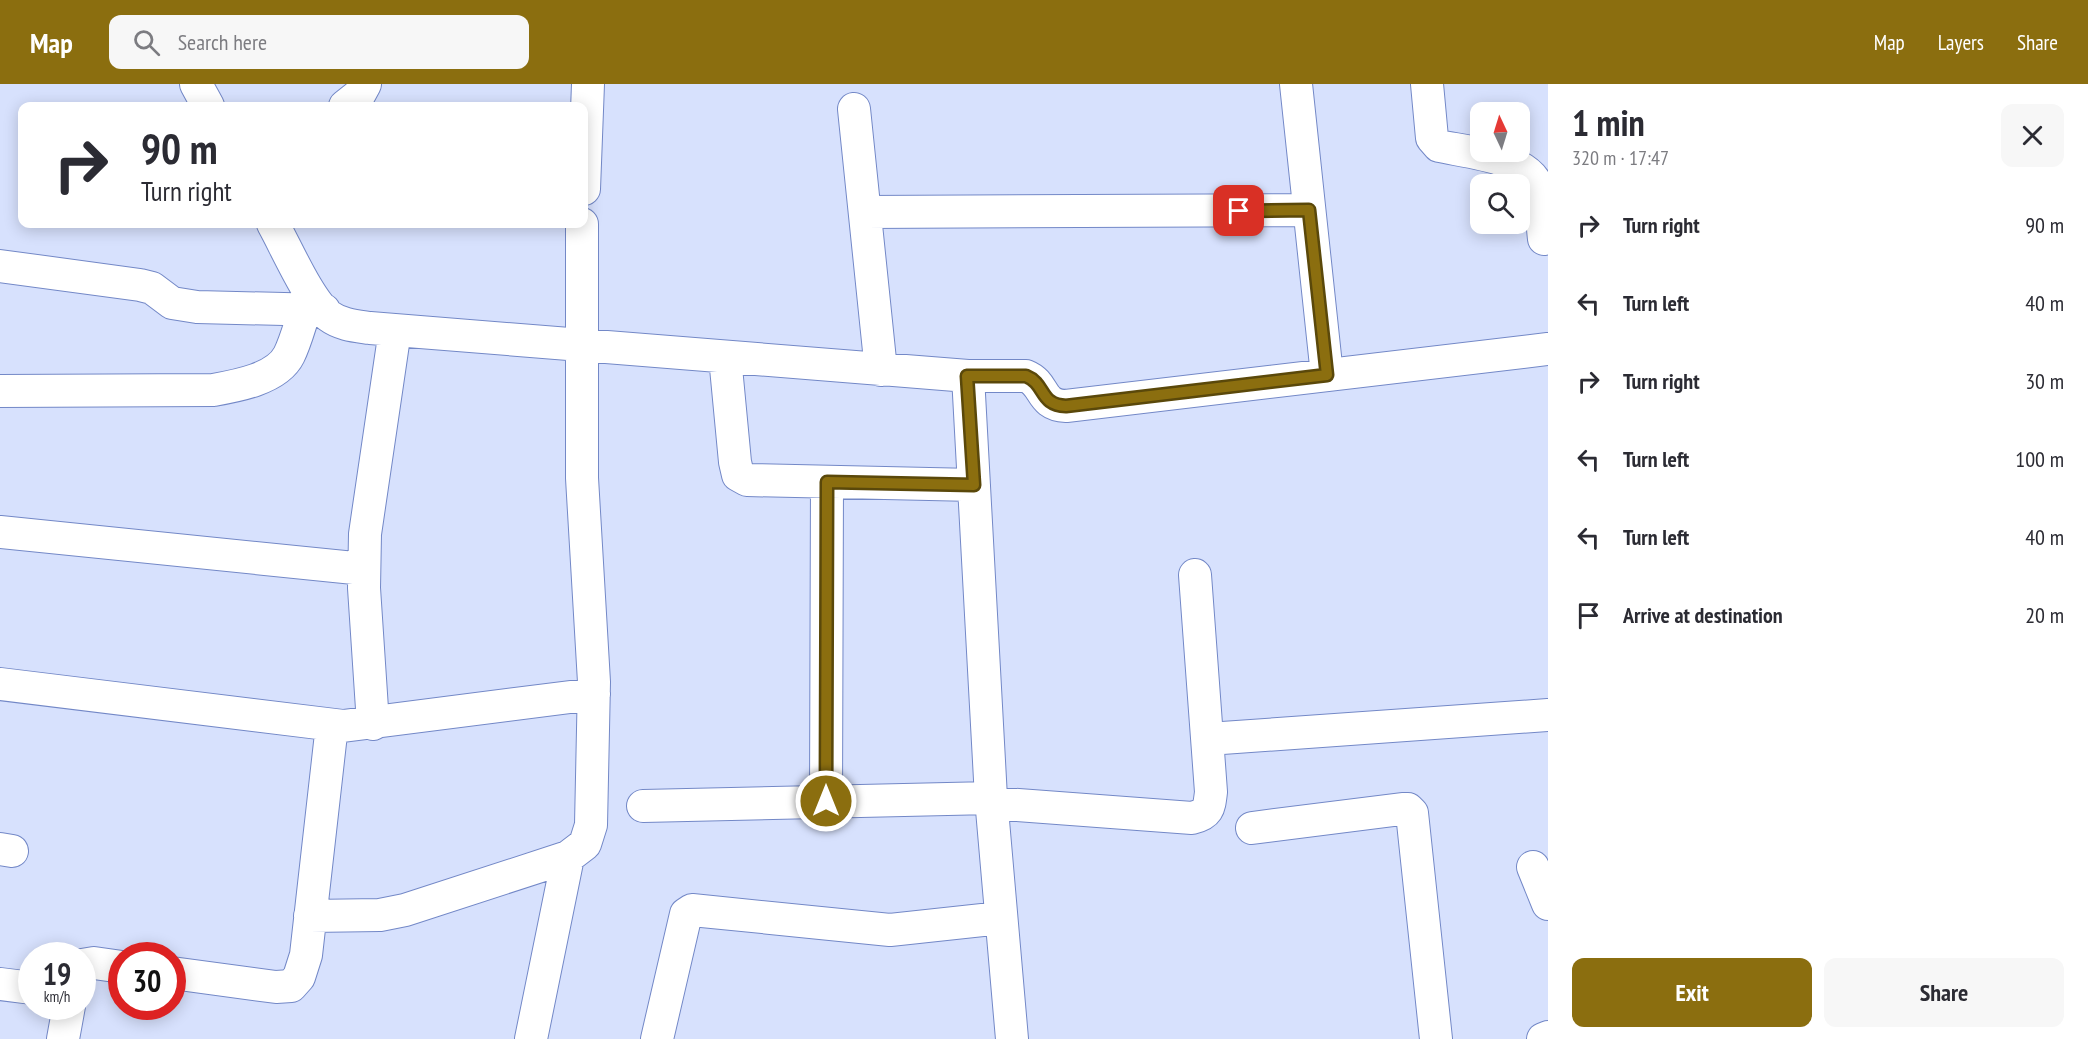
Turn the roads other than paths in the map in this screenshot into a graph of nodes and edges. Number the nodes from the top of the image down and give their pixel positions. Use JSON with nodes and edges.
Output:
{"nodes":[{"id":1,"x":196,"y":84,"type":"edge"},
{"id":2,"x":365,"y":84,"type":"edge"},
{"id":3,"x":588,"y":84,"type":"edge"},
{"id":4,"x":1296,"y":84,"type":"edge"},
{"id":5,"x":1427,"y":84,"type":"edge"},
{"id":6,"x":206,"y":102,"type":"edge"},
{"id":7,"x":350,"y":102,"type":"edge"},
{"id":8,"x":587,"y":102,"type":"edge"},
{"id":9,"x":854,"y":109,"type":"dead end"},
{"id":10,"x":1309,"y":210,"type":"junction"},
{"id":11,"x":865,"y":212,"type":"junction"},
{"id":12,"x":275,"y":228,"type":"edge"},
{"id":13,"x":582,"y":228,"type":"edge"},
{"id":14,"x":1544,"y":239,"type":"dead end"},
{"id":15,"x":0,"y":266,"type":"edge"},
{"id":16,"x":315,"y":310,"type":"junction"},
{"id":17,"x":395,"y":330,"type":"junction"},
{"id":18,"x":581,"y":346,"type":"junction"},
{"id":19,"x":1548,"y":349,"type":"edge"},
{"id":20,"x":725,"y":357,"type":"junction"},
{"id":21,"x":881,"y":370,"type":"junction"},
{"id":22,"x":1327,"y":375,"type":"junction"},
{"id":23,"x":967,"y":376,"type":"junction"},
{"id":24,"x":0,"y":391,"type":"edge"},
{"id":25,"x":827,"y":482,"type":"junction"},
{"id":26,"x":974,"y":485,"type":"junction"},
{"id":27,"x":0,"y":532,"type":"edge"},
{"id":28,"x":364,"y":569,"type":"junction"},
{"id":29,"x":1196,"y":575,"type":"dead end"},
{"id":30,"x":0,"y":684,"type":"edge"},
{"id":31,"x":594,"y":694,"type":"junction"},
{"id":32,"x":1548,"y":715,"type":"edge"},
{"id":33,"x":373,"y":724,"type":"junction"},
{"id":34,"x":332,"y":725,"type":"junction"},
{"id":35,"x":1208,"y":739,"type":"junction"},
{"id":36,"x":991,"y":800,"type":"junction"},
{"id":37,"x":826,"y":801,"type":"junction"},
{"id":38,"x":643,"y":806,"type":"dead end"},
{"id":39,"x":1252,"y":828,"type":"dead end"},
{"id":40,"x":568,"y":856,"type":"junction"},
{"id":41,"x":1533,"y":867,"type":"dead end"},
{"id":42,"x":1548,"y":904,"type":"edge"},
{"id":43,"x":310,"y":916,"type":"junction"},
{"id":44,"x":1000,"y":918,"type":"junction"},
{"id":45,"x":186,"y":976,"type":"edge"},
{"id":46,"x":0,"y":984,"type":"edge"},
{"id":47,"x":18,"y":986,"type":"edge"},
{"id":48,"x":66,"y":1020,"type":"edge"},
{"id":49,"x":1548,"y":1037,"type":"edge"},
{"id":50,"x":63,"y":1039,"type":"edge"},
{"id":51,"x":531,"y":1039,"type":"edge"},
{"id":52,"x":657,"y":1039,"type":"edge"},
{"id":53,"x":1012,"y":1039,"type":"edge"},
{"id":54,"x":1436,"y":1039,"type":"edge"},
{"id":55,"x":1543,"y":1039,"type":"edge"}],
"edges":[{"from":1,"to":6,"type":"street"},
{"from":2,"to":7,"type":"street"},
{"from":3,"to":8,"type":"street"},
{"from":4,"to":10,"type":"street"},
{"from":5,"to":14,"type":"street"},
{"from":9,"to":11,"type":"street"},
{"from":10,"to":11,"type":"street"},
{"from":10,"to":22,"type":"street"},
{"from":11,"to":21,"type":"street"},
{"from":12,"to":16,"type":"street"},
{"from":13,"to":18,"type":"street"},
{"from":15,"to":16,"type":"street"},
{"from":16,"to":17,"type":"street"},
{"from":16,"to":24,"type":"street"},
{"from":17,"to":18,"type":"street"},
{"from":17,"to":28,"type":"street"},
{"from":18,"to":20,"type":"street"},
{"from":18,"to":31,"type":"street"},
{"from":19,"to":22,"type":"street"},
{"from":20,"to":21,"type":"street"},
{"from":20,"to":25,"type":"street"},
{"from":21,"to":23,"type":"street"},
{"from":22,"to":23,"type":"street"},
{"from":23,"to":26,"type":"street"},
{"from":25,"to":26,"type":"street"},
{"from":25,"to":37,"type":"street"},
{"from":26,"to":36,"type":"street"},
{"from":27,"to":28,"type":"street"},
{"from":28,"to":33,"type":"street"},
{"from":29,"to":35,"type":"street"},
{"from":30,"to":34,"type":"street"},
{"from":31,"to":33,"type":"street"},
{"from":31,"to":40,"type":"street"},
{"from":32,"to":35,"type":"street"},
{"from":33,"to":34,"type":"street"},
{"from":34,"to":43,"type":"street"},
{"from":35,"to":36,"type":"street"},
{"from":36,"to":37,"type":"street"},
{"from":36,"to":44,"type":"street"},
{"from":37,"to":38,"type":"street"},
{"from":39,"to":54,"type":"street"},
{"from":40,"to":43,"type":"street"},
{"from":40,"to":51,"type":"street"},
{"from":41,"to":42,"type":"street"},
{"from":43,"to":45,"type":"street"},
{"from":44,"to":52,"type":"street"},
{"from":44,"to":53,"type":"street"},
{"from":46,"to":47,"type":"street"},
{"from":48,"to":50,"type":"street"},
{"from":49,"to":55,"type":"street"}]}
